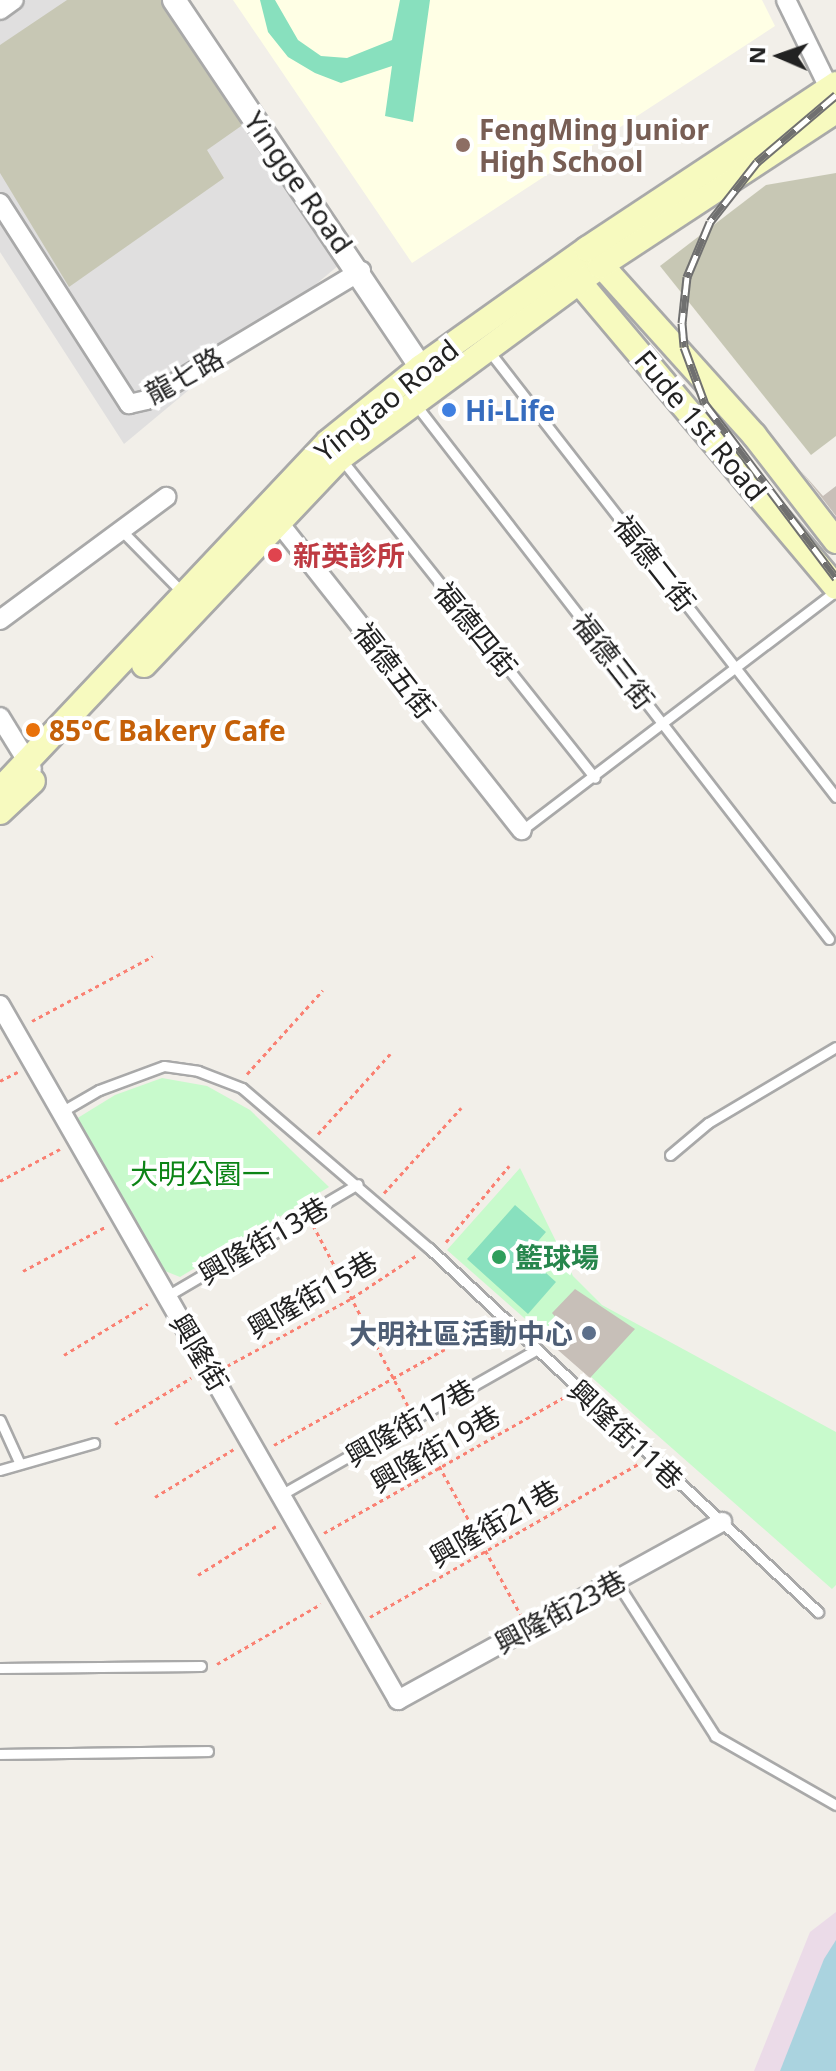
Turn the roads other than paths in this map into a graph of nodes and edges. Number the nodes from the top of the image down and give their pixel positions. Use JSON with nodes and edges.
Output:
{"nodes":[{"id":1,"x":14,"y":0,"type":"edge"},
{"id":2,"x":174,"y":0,"type":"edge"},
{"id":3,"x":786,"y":0,"type":"edge"},
{"id":4,"x":0,"y":10,"type":"edge"},
{"id":5,"x":834,"y":96,"type":"edge"},
{"id":6,"x":0,"y":203,"type":"edge"},
{"id":7,"x":593,"y":257,"type":"junction"},
{"id":8,"x":361,"y":271,"type":"junction"},
{"id":9,"x":572,"y":273,"type":"junction"},
{"id":10,"x":479,"y":338,"type":"junction"},
{"id":11,"x":427,"y":376,"type":"junction"},
{"id":12,"x":406,"y":393,"type":"junction"},
{"id":13,"x":334,"y":450,"type":"junction"},
{"id":14,"x":166,"y":497,"type":"dead end"},
{"id":15,"x":274,"y":516,"type":"junction"},
{"id":16,"x":121,"y":530,"type":"junction"},
{"id":17,"x":836,"y":541,"type":"edge"},
{"id":18,"x":836,"y":589,"type":"edge"},
{"id":19,"x":186,"y":596,"type":"junction"},
{"id":20,"x":0,"y":620,"type":"edge"},
{"id":21,"x":738,"y":667,"type":"junction"},
{"id":22,"x":0,"y":717,"type":"edge"},
{"id":23,"x":664,"y":725,"type":"junction"},
{"id":24,"x":33,"y":770,"type":"junction"},
{"id":25,"x":595,"y":778,"type":"junction"},
{"id":26,"x":0,"y":790,"type":"edge"},
{"id":27,"x":836,"y":797,"type":"edge"},
{"id":28,"x":0,"y":812,"type":"edge"},
{"id":29,"x":522,"y":830,"type":"joint"},
{"id":30,"x":829,"y":939,"type":"dead end"},
{"id":31,"x":0,"y":1005,"type":"edge"},
{"id":32,"x":836,"y":1047,"type":"edge"},
{"id":33,"x":61,"y":1112,"type":"junction"},
{"id":34,"x":670,"y":1155,"type":"dead end"},
{"id":35,"x":358,"y":1184,"type":"junction"},
{"id":36,"x":166,"y":1295,"type":"junction"},
{"id":37,"x":536,"y":1350,"type":"junction"},
{"id":38,"x":0,"y":1420,"type":"edge"},
{"id":39,"x":94,"y":1443,"type":"dead end"},
{"id":40,"x":20,"y":1464,"type":"junction"},
{"id":41,"x":0,"y":1470,"type":"edge"},
{"id":42,"x":284,"y":1493,"type":"junction"},
{"id":43,"x":722,"y":1522,"type":"junction"},
{"id":44,"x":616,"y":1581,"type":"junction"},
{"id":45,"x":818,"y":1612,"type":"dead end"},
{"id":46,"x":201,"y":1666,"type":"dead end"},
{"id":47,"x":0,"y":1668,"type":"edge"},
{"id":48,"x":398,"y":1700,"type":"joint"},
{"id":49,"x":208,"y":1751,"type":"dead end"},
{"id":50,"x":0,"y":1754,"type":"edge"},
{"id":51,"x":836,"y":1805,"type":"edge"}],
"edges":[{"from":1,"to":4,"type":"street"},
{"from":2,"to":8,"type":"street","name":"Yingge Road"},
{"from":3,"to":5,"type":"street"},
{"from":5,"to":7,"type":"main road","name":"Yingtao Road"},
{"from":6,"to":8,"type":"street","name":"龍七路"},
{"from":7,"to":9,"type":"main road","name":"Yingtao Road"},
{"from":7,"to":17,"type":"main road","name":"Fude 1st Road"},
{"from":8,"to":11,"type":"street","name":"Yingge Road"},
{"from":9,"to":10,"type":"main road","name":"Yingtao Road"},
{"from":9,"to":18,"type":"main road","name":"Fude 1st Road"},
{"from":10,"to":11,"type":"main road","name":"Yingtao Road"},
{"from":10,"to":21,"type":"lane","name":"福德二街"},
{"from":11,"to":12,"type":"main road","name":"Yingtao Road"},
{"from":12,"to":13,"type":"main road","name":"Yingtao Road"},
{"from":12,"to":23,"type":"lane","name":"福德三街"},
{"from":13,"to":15,"type":"main road","name":"Yingtao Road"},
{"from":13,"to":25,"type":"lane","name":"福德四街"},
{"from":14,"to":16,"type":"street"},
{"from":15,"to":19,"type":"main road","name":"Yingtao Road"},
{"from":15,"to":24,"type":"main road","name":"Yingtao Road"},
{"from":15,"to":29,"type":"street","name":"福德五街"},
{"from":16,"to":19,"type":"lane"},
{"from":16,"to":20,"type":"street"},
{"from":18,"to":21,"type":"lane"},
{"from":19,"to":24,"type":"main road","name":"Yingtao Road"},
{"from":21,"to":23,"type":"lane"},
{"from":21,"to":27,"type":"lane","name":"福德二街"},
{"from":22,"to":24,"type":"street"},
{"from":23,"to":25,"type":"lane"},
{"from":23,"to":30,"type":"lane","name":"福德三街"},
{"from":24,"to":26,"type":"main road","name":"Yingtao Road"},
{"from":24,"to":28,"type":"main road","name":"Yingtao Road"},
{"from":25,"to":29,"type":"lane"},
{"from":31,"to":33,"type":"street","name":"興隆街"},
{"from":32,"to":34,"type":"lane"},
{"from":33,"to":35,"type":"lane","name":"興隆街11巷"},
{"from":33,"to":36,"type":"street","name":"興隆街"},
{"from":35,"to":36,"type":"lane","name":"興隆街13巷"},
{"from":35,"to":37,"type":"lane","name":"興隆街11巷"},
{"from":36,"to":42,"type":"street","name":"興隆街"},
{"from":37,"to":42,"type":"lane","name":"興隆街17巷"},
{"from":37,"to":43,"type":"lane","name":"興隆街11巷"},
{"from":38,"to":40,"type":"lane"},
{"from":39,"to":40,"type":"lane"},
{"from":40,"to":41,"type":"lane"},
{"from":42,"to":48,"type":"street","name":"興隆街"},
{"from":43,"to":44,"type":"street","name":"興隆街23巷"},
{"from":43,"to":45,"type":"lane","name":"興隆街11巷"},
{"from":44,"to":48,"type":"street","name":"興隆街23巷"},
{"from":44,"to":51,"type":"lane"},
{"from":46,"to":47,"type":"lane"},
{"from":49,"to":50,"type":"lane"}]}
